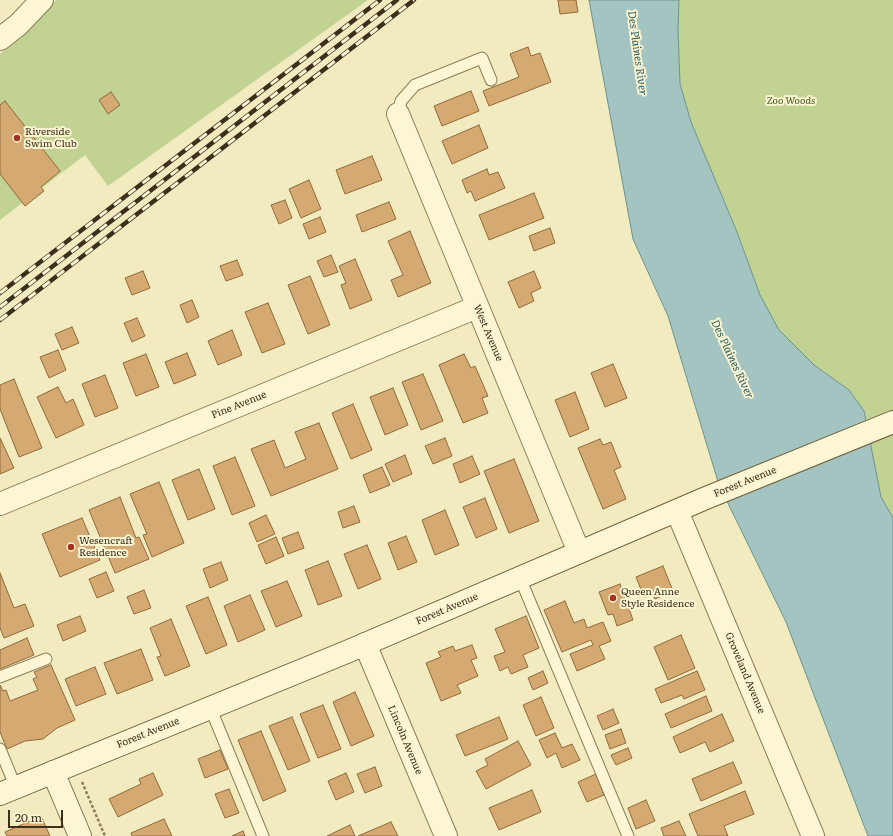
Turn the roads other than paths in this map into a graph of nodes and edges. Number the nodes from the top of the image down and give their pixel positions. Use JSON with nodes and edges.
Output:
{"nodes":[{"id":1,"x":42,"y":0,"type":"edge"},
{"id":2,"x":0,"y":39,"type":"edge"},
{"id":3,"x":491,"y":80,"type":"dead end"},
{"id":4,"x":398,"y":114,"type":"joint"},
{"id":5,"x":477,"y":307,"type":"junction"},
{"id":6,"x":886,"y":425,"type":"edge"},
{"id":7,"x":0,"y":504,"type":"edge"},
{"id":8,"x":677,"y":511,"type":"junction"},
{"id":9,"x":580,"y":552,"type":"junction"},
{"id":10,"x":520,"y":578,"type":"junction"},
{"id":11,"x":365,"y":644,"type":"junction"},
{"id":12,"x":46,"y":659,"type":"dead end"},
{"id":13,"x":0,"y":677,"type":"edge"},
{"id":14,"x":210,"y":707,"type":"junction"},
{"id":15,"x":0,"y":749,"type":"edge"},
{"id":16,"x":53,"y":772,"type":"junction"},
{"id":17,"x":8,"y":791,"type":"edge"},
{"id":18,"x":80,"y":836,"type":"edge"},
{"id":19,"x":263,"y":836,"type":"edge"},
{"id":20,"x":446,"y":836,"type":"edge"},
{"id":21,"x":628,"y":836,"type":"edge"},
{"id":22,"x":813,"y":836,"type":"edge"}],
"edges":[{"from":1,"to":2,"type":"street"},
{"from":3,"to":4,"type":"lane"},
{"from":4,"to":5,"type":"street","name":"West Avenue"},
{"from":5,"to":7,"type":"street","name":"Pine Avenue"},
{"from":5,"to":9,"type":"street","name":"West Avenue"},
{"from":6,"to":8,"type":"street","name":"Forest Avenue"},
{"from":8,"to":9,"type":"street","name":"Forest Avenue"},
{"from":8,"to":22,"type":"street","name":"Groveland Avenue"},
{"from":9,"to":10,"type":"street","name":"Forest Avenue"},
{"from":10,"to":11,"type":"street","name":"Forest Avenue"},
{"from":10,"to":21,"type":"lane"},
{"from":11,"to":14,"type":"street","name":"Forest Avenue"},
{"from":11,"to":20,"type":"street","name":"Lincoln Avenue"},
{"from":12,"to":13,"type":"lane"},
{"from":14,"to":16,"type":"street","name":"Forest Avenue"},
{"from":14,"to":19,"type":"lane"},
{"from":15,"to":17,"type":"lane"},
{"from":16,"to":17,"type":"street","name":"Forest Avenue"},
{"from":16,"to":18,"type":"street"}]}
